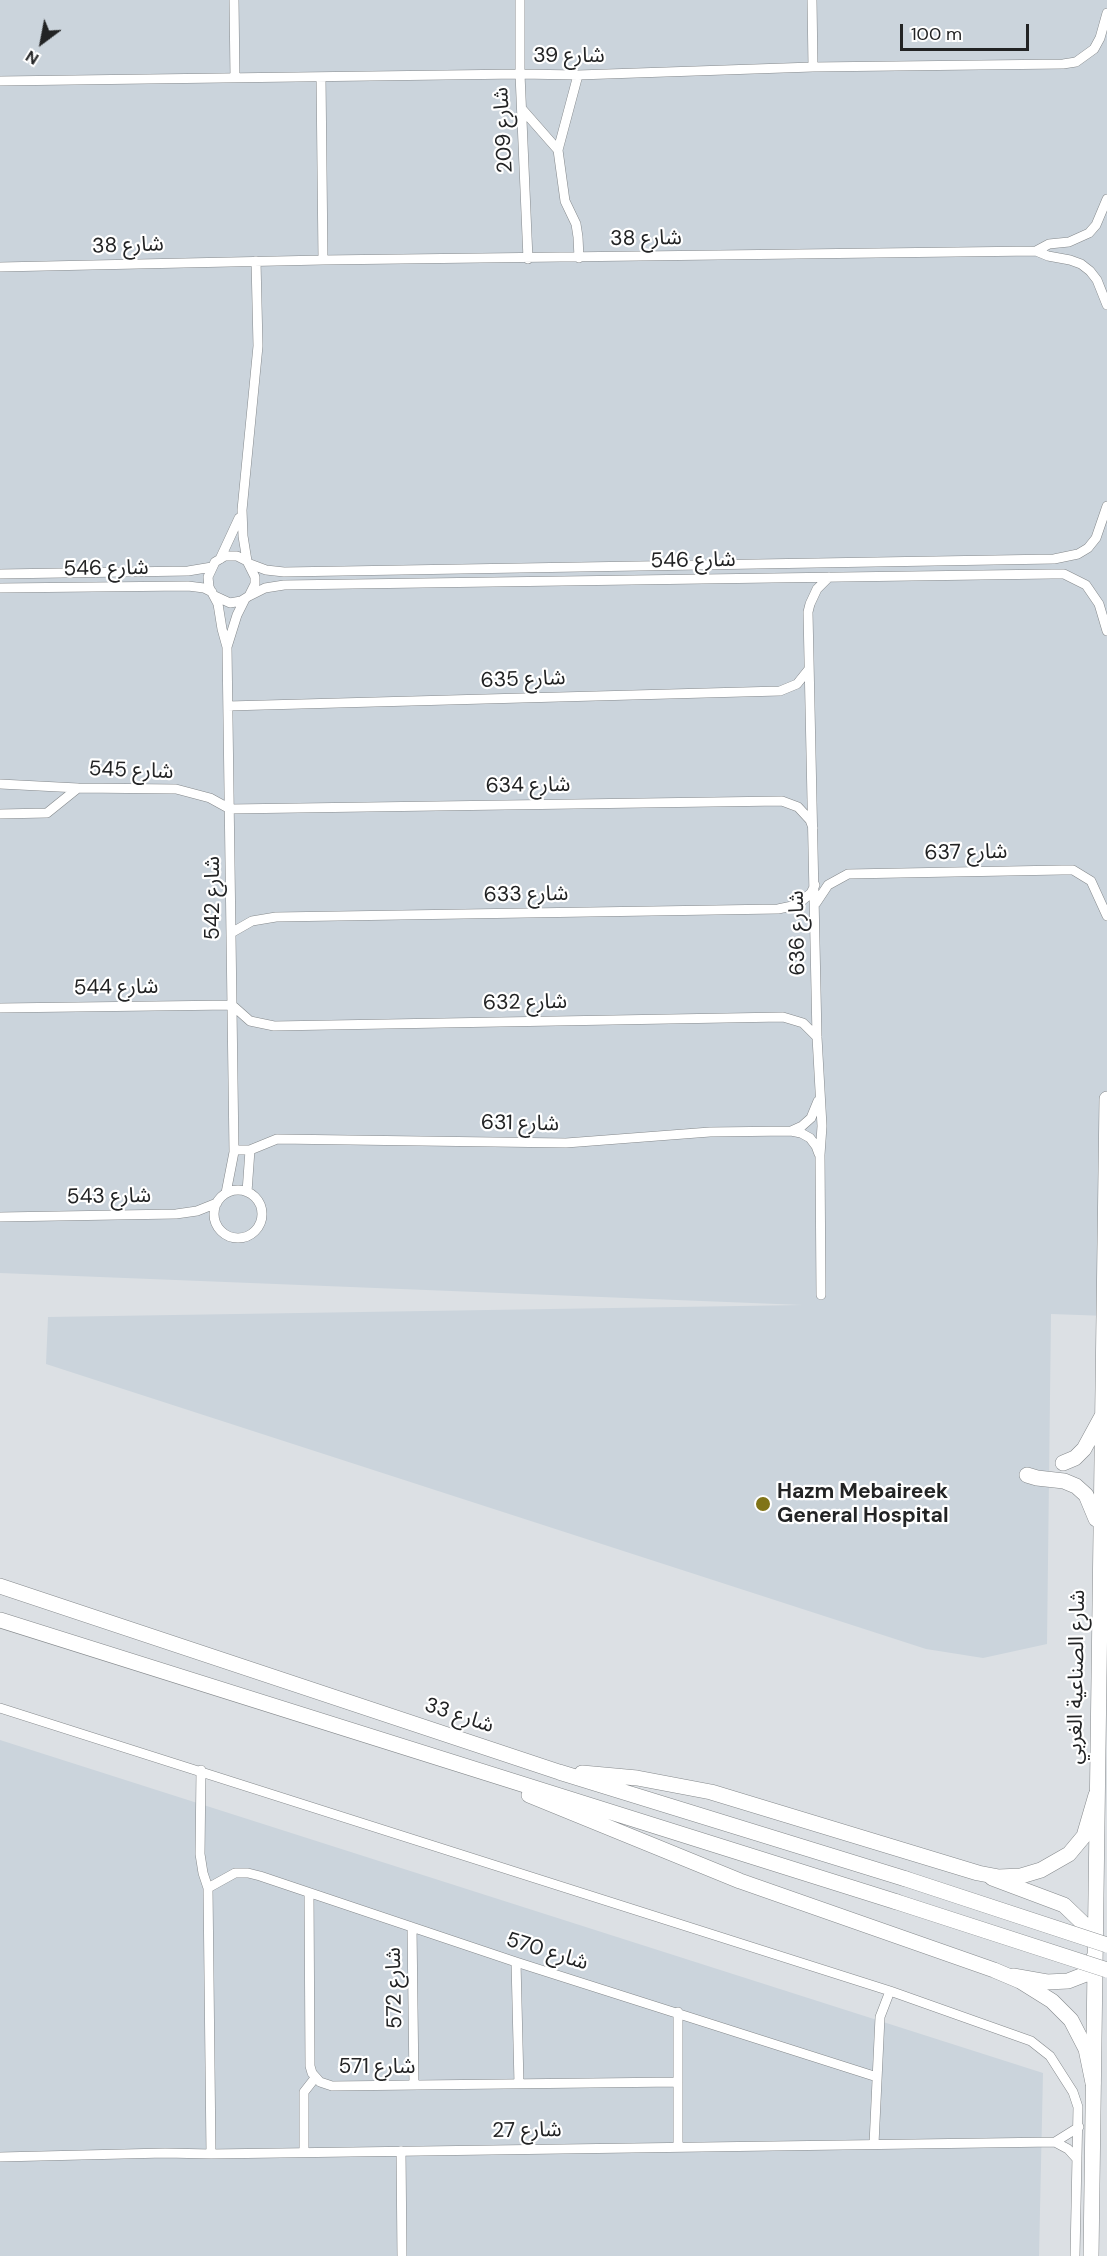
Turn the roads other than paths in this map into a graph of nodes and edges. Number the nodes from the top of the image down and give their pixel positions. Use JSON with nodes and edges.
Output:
{"nodes":[{"id":1,"x":234,"y":0,"type":"edge"},
{"id":2,"x":520,"y":0,"type":"edge"},
{"id":3,"x":812,"y":0,"type":"edge"},
{"id":4,"x":1107,"y":13,"type":"edge"},
{"id":5,"x":813,"y":67,"type":"junction"},
{"id":6,"x":520,"y":74,"type":"junction"},
{"id":7,"x":578,"y":75,"type":"junction"},
{"id":8,"x":321,"y":77,"type":"junction"},
{"id":9,"x":235,"y":78,"type":"junction"},
{"id":10,"x":0,"y":81,"type":"edge"},
{"id":11,"x":521,"y":108,"type":"junction"},
{"id":12,"x":558,"y":150,"type":"junction"},
{"id":13,"x":1107,"y":199,"type":"edge"},
{"id":14,"x":1036,"y":251,"type":"junction"},
{"id":15,"x":579,"y":258,"type":"junction"},
{"id":16,"x":528,"y":259,"type":"junction"},
{"id":17,"x":323,"y":260,"type":"junction"},
{"id":18,"x":256,"y":261,"type":"junction"},
{"id":19,"x":0,"y":267,"type":"edge"},
{"id":20,"x":1107,"y":305,"type":"edge"},
{"id":21,"x":1107,"y":506,"type":"edge"},
{"id":22,"x":242,"y":510,"type":"junction"},
{"id":23,"x":220,"y":559,"type":"junction"},
{"id":24,"x":249,"y":563,"type":"junction"},
{"id":25,"x":212,"y":567,"type":"junction"},
{"id":26,"x":0,"y":574,"type":"edge"},
{"id":27,"x":829,"y":577,"type":"junction"},
{"id":28,"x":0,"y":588,"type":"edge"},
{"id":29,"x":214,"y":594,"type":"junction"},
{"id":30,"x":247,"y":597,"type":"junction"},
{"id":31,"x":1107,"y":631,"type":"edge"},
{"id":32,"x":227,"y":647,"type":"junction"},
{"id":33,"x":809,"y":669,"type":"junction"},
{"id":34,"x":228,"y":706,"type":"junction"},
{"id":35,"x":0,"y":784,"type":"edge"},
{"id":36,"x":78,"y":788,"type":"junction"},
{"id":37,"x":230,"y":809,"type":"junction"},
{"id":38,"x":0,"y":814,"type":"edge"},
{"id":39,"x":813,"y":828,"type":"junction"},
{"id":40,"x":815,"y":885,"type":"junction"},
{"id":41,"x":815,"y":905,"type":"junction"},
{"id":42,"x":1107,"y":916,"type":"edge"},
{"id":43,"x":231,"y":933,"type":"junction"},
{"id":44,"x":232,"y":1005,"type":"junction"},
{"id":45,"x":0,"y":1008,"type":"edge"},
{"id":46,"x":818,"y":1037,"type":"junction"},
{"id":47,"x":819,"y":1096,"type":"junction"},
{"id":48,"x":1107,"y":1099,"type":"edge"},
{"id":49,"x":791,"y":1131,"type":"junction"},
{"id":50,"x":234,"y":1150,"type":"junction"},
{"id":51,"x":250,"y":1150,"type":"junction"},
{"id":52,"x":820,"y":1155,"type":"junction"},
{"id":53,"x":247,"y":1192,"type":"junction"},
{"id":54,"x":226,"y":1193,"type":"junction"},
{"id":55,"x":217,"y":1203,"type":"junction"},
{"id":56,"x":0,"y":1216,"type":"edge"},
{"id":57,"x":821,"y":1295,"type":"dead end"},
{"id":58,"x":1104,"y":1413,"type":"junction"},
{"id":59,"x":1063,"y":1463,"type":"dead end"},
{"id":60,"x":1105,"y":1469,"type":"edge"},
{"id":61,"x":1027,"y":1475,"type":"dead end"},
{"id":62,"x":1100,"y":1528,"type":"junction"},
{"id":63,"x":0,"y":1586,"type":"edge"},
{"id":64,"x":0,"y":1620,"type":"edge"},
{"id":65,"x":0,"y":1708,"type":"edge"},
{"id":66,"x":201,"y":1770,"type":"junction"},
{"id":67,"x":559,"y":1772,"type":"junction"},
{"id":68,"x":498,"y":1777,"type":"junction"},
{"id":69,"x":1096,"y":1795,"type":"junction"},
{"id":70,"x":978,"y":1873,"type":"junction"},
{"id":71,"x":208,"y":1888,"type":"junction"},
{"id":72,"x":309,"y":1893,"type":"junction"},
{"id":73,"x":1095,"y":1925,"type":"junction"},
{"id":74,"x":412,"y":1927,"type":"junction"},
{"id":75,"x":1107,"y":1936,"type":"edge"},
{"id":76,"x":1103,"y":1949,"type":"edge"},
{"id":77,"x":516,"y":1962,"type":"junction"},
{"id":78,"x":1107,"y":1969,"type":"edge"},
{"id":79,"x":1007,"y":1975,"type":"junction"},
{"id":80,"x":1107,"y":1986,"type":"edge"},
{"id":81,"x":890,"y":1991,"type":"junction"},
{"id":82,"x":1094,"y":1996,"type":"junction"},
{"id":83,"x":678,"y":2012,"type":"junction"},
{"id":84,"x":878,"y":2077,"type":"junction"},
{"id":85,"x":315,"y":2078,"type":"junction"},
{"id":86,"x":678,"y":2082,"type":"junction"},
{"id":87,"x":1093,"y":2083,"type":"junction"},
{"id":88,"x":519,"y":2084,"type":"junction"},
{"id":89,"x":414,"y":2085,"type":"junction"},
{"id":90,"x":1079,"y":2127,"type":"junction"},
{"id":91,"x":1055,"y":2142,"type":"junction"},
{"id":92,"x":874,"y":2144,"type":"junction"},
{"id":93,"x":678,"y":2147,"type":"junction"},
{"id":94,"x":401,"y":2151,"type":"junction"},
{"id":95,"x":304,"y":2152,"type":"junction"},
{"id":96,"x":212,"y":2154,"type":"junction"},
{"id":97,"x":0,"y":2157,"type":"edge"},
{"id":98,"x":1077,"y":2159,"type":"junction"},
{"id":99,"x":402,"y":2256,"type":"edge"},
{"id":100,"x":1075,"y":2256,"type":"edge"},
{"id":101,"x":1091,"y":2256,"type":"edge"}],
"edges":[{"from":1,"to":9,"type":"street"},
{"from":2,"to":6,"type":"street","name":"شارع 209"},
{"from":3,"to":5,"type":"street"},
{"from":4,"to":5,"type":"street","name":"شارع 39"},
{"from":5,"to":7,"type":"street","name":"شارع 39"},
{"from":6,"to":7,"type":"street","name":"شارع 39"},
{"from":6,"to":8,"type":"street","name":"شارع 39"},
{"from":6,"to":11,"type":"street","name":"شارع 209"},
{"from":7,"to":12,"type":"street"},
{"from":8,"to":9,"type":"street","name":"شارع 39"},
{"from":8,"to":17,"type":"street"},
{"from":9,"to":10,"type":"street","name":"شارع 39"},
{"from":11,"to":12,"type":"street"},
{"from":11,"to":16,"type":"street","name":"شارع 209"},
{"from":12,"to":15,"type":"street"},
{"from":13,"to":14,"type":"street","name":"شارع 38"},
{"from":14,"to":15,"type":"street","name":"شارع 38"},
{"from":14,"to":20,"type":"street","name":"شارع 38"},
{"from":15,"to":16,"type":"street","name":"شارع 38"},
{"from":16,"to":17,"type":"street","name":"شارع 38"},
{"from":17,"to":18,"type":"street","name":"شارع 38"},
{"from":18,"to":19,"type":"street","name":"شارع 38"},
{"from":18,"to":22,"type":"street"},
{"from":21,"to":24,"type":"street","name":"شارع 546"},
{"from":22,"to":23,"type":"street"},
{"from":22,"to":24,"type":"street"},
{"from":23,"to":24,"type":"street"},
{"from":23,"to":25,"type":"street"},
{"from":24,"to":30,"type":"street"},
{"from":25,"to":26,"type":"street","name":"شارع 546"},
{"from":25,"to":29,"type":"street"},
{"from":27,"to":30,"type":"street","name":"شارع 546"},
{"from":27,"to":31,"type":"street","name":"شارع 546"},
{"from":27,"to":33,"type":"street","name":"شارع 636"},
{"from":28,"to":29,"type":"street","name":"شارع 546"},
{"from":29,"to":30,"type":"street"},
{"from":29,"to":32,"type":"street","name":"شارع 542"},
{"from":30,"to":32,"type":"street","name":"شارع 542"},
{"from":32,"to":34,"type":"street","name":"شارع 542"},
{"from":33,"to":34,"type":"street","name":"شارع 635"},
{"from":33,"to":39,"type":"street","name":"شارع 636"},
{"from":34,"to":37,"type":"street","name":"شارع 542"},
{"from":35,"to":36,"type":"street"},
{"from":36,"to":37,"type":"street","name":"شارع 545"},
{"from":36,"to":38,"type":"street","name":"شارع 545"},
{"from":37,"to":39,"type":"street","name":"شارع 634"},
{"from":37,"to":43,"type":"street","name":"شارع 542"},
{"from":39,"to":40,"type":"street","name":"شارع 636"},
{"from":40,"to":41,"type":"street","name":"شارع 636"},
{"from":40,"to":43,"type":"street","name":"شارع 633"},
{"from":41,"to":42,"type":"street","name":"شارع 637"},
{"from":41,"to":46,"type":"street","name":"شارع 636"},
{"from":43,"to":44,"type":"street","name":"شارع 542"},
{"from":44,"to":45,"type":"street","name":"شارع 544"},
{"from":44,"to":46,"type":"street","name":"شارع 632"},
{"from":44,"to":50,"type":"street","name":"شارع 542"},
{"from":46,"to":47,"type":"street","name":"شارع 636"},
{"from":47,"to":49,"type":"street"},
{"from":47,"to":52,"type":"street","name":"شارع 636"},
{"from":48,"to":58,"type":"main road","name":"شارع الصناعية الغربي"},
{"from":49,"to":51,"type":"street","name":"شارع 631"},
{"from":49,"to":52,"type":"street"},
{"from":50,"to":51,"type":"street"},
{"from":50,"to":54,"type":"street","name":"شارع 542"},
{"from":51,"to":53,"type":"street"},
{"from":52,"to":57,"type":"street","name":"شارع 636"},
{"from":53,"to":54,"type":"street"},
{"from":53,"to":55,"type":"street"},
{"from":54,"to":55,"type":"street"},
{"from":55,"to":56,"type":"street","name":"شارع 543"},
{"from":58,"to":59,"type":"main road"},
{"from":58,"to":60,"type":"main road","name":"شارع الصناعية الغربي"},
{"from":60,"to":62,"type":"main road","name":"شارع الصناعية الغربي"},
{"from":61,"to":62,"type":"main road"},
{"from":62,"to":69,"type":"main road","name":"شارع الصناعية الغربي"},
{"from":63,"to":67,"type":"main road","name":"شارع 33"},
{"from":64,"to":68,"type":"main road"},
{"from":65,"to":66,"type":"street"},
{"from":66,"to":71,"type":"street"},
{"from":66,"to":81,"type":"street"},
{"from":67,"to":70,"type":"main road"},
{"from":67,"to":76,"type":"main road","name":"شارع 33","bridge":true},
{"from":68,"to":78,"type":"main road","bridge":true},
{"from":68,"to":79,"type":"main road"},
{"from":69,"to":70,"type":"main road"},
{"from":69,"to":73,"type":"main road","name":"شارع الصناعية الغربي"},
{"from":70,"to":76,"type":"main road"},
{"from":71,"to":72,"type":"street","name":"شارع 570"},
{"from":71,"to":96,"type":"street"},
{"from":72,"to":74,"type":"street","name":"شارع 570"},
{"from":72,"to":85,"type":"street","name":"شارع 571"},
{"from":73,"to":75,"type":"main road"},
{"from":73,"to":76,"type":"main road","name":"شارع الصناعية الغربي"},
{"from":74,"to":77,"type":"street","name":"شارع 570"},
{"from":74,"to":89,"type":"street","name":"شارع 572"},
{"from":76,"to":78,"type":"main road"},
{"from":76,"to":79,"type":"main road"},
{"from":76,"to":82,"type":"main road","name":"شارع الصناعية الغربي"},
{"from":77,"to":83,"type":"street","name":"شارع 570"},
{"from":77,"to":88,"type":"street"},
{"from":79,"to":87,"type":"main road"},
{"from":80,"to":82,"type":"main road"},
{"from":81,"to":84,"type":"street"},
{"from":81,"to":90,"type":"street"},
{"from":82,"to":87,"type":"main road","name":"شارع الصناعية الغربي"},
{"from":83,"to":84,"type":"street","name":"شارع 570"},
{"from":83,"to":86,"type":"street"},
{"from":84,"to":92,"type":"street"},
{"from":85,"to":89,"type":"street","name":"شارع 571"},
{"from":85,"to":95,"type":"street"},
{"from":86,"to":88,"type":"street","name":"شارع 571"},
{"from":86,"to":93,"type":"street"},
{"from":87,"to":101,"type":"main road","name":"شارع الصناعية الغربي"},
{"from":88,"to":89,"type":"street","name":"شارع 571"},
{"from":90,"to":91,"type":"street"},
{"from":90,"to":98,"type":"street"},
{"from":91,"to":92,"type":"street","name":"شارع 27"},
{"from":91,"to":98,"type":"street"},
{"from":92,"to":93,"type":"street","name":"شارع 27"},
{"from":93,"to":94,"type":"street","name":"شارع 27"},
{"from":94,"to":95,"type":"street","name":"شارع 27"},
{"from":94,"to":99,"type":"street"},
{"from":95,"to":96,"type":"street","name":"شارع 27"},
{"from":96,"to":97,"type":"street","name":"شارع 27"},
{"from":98,"to":100,"type":"street"}]}
